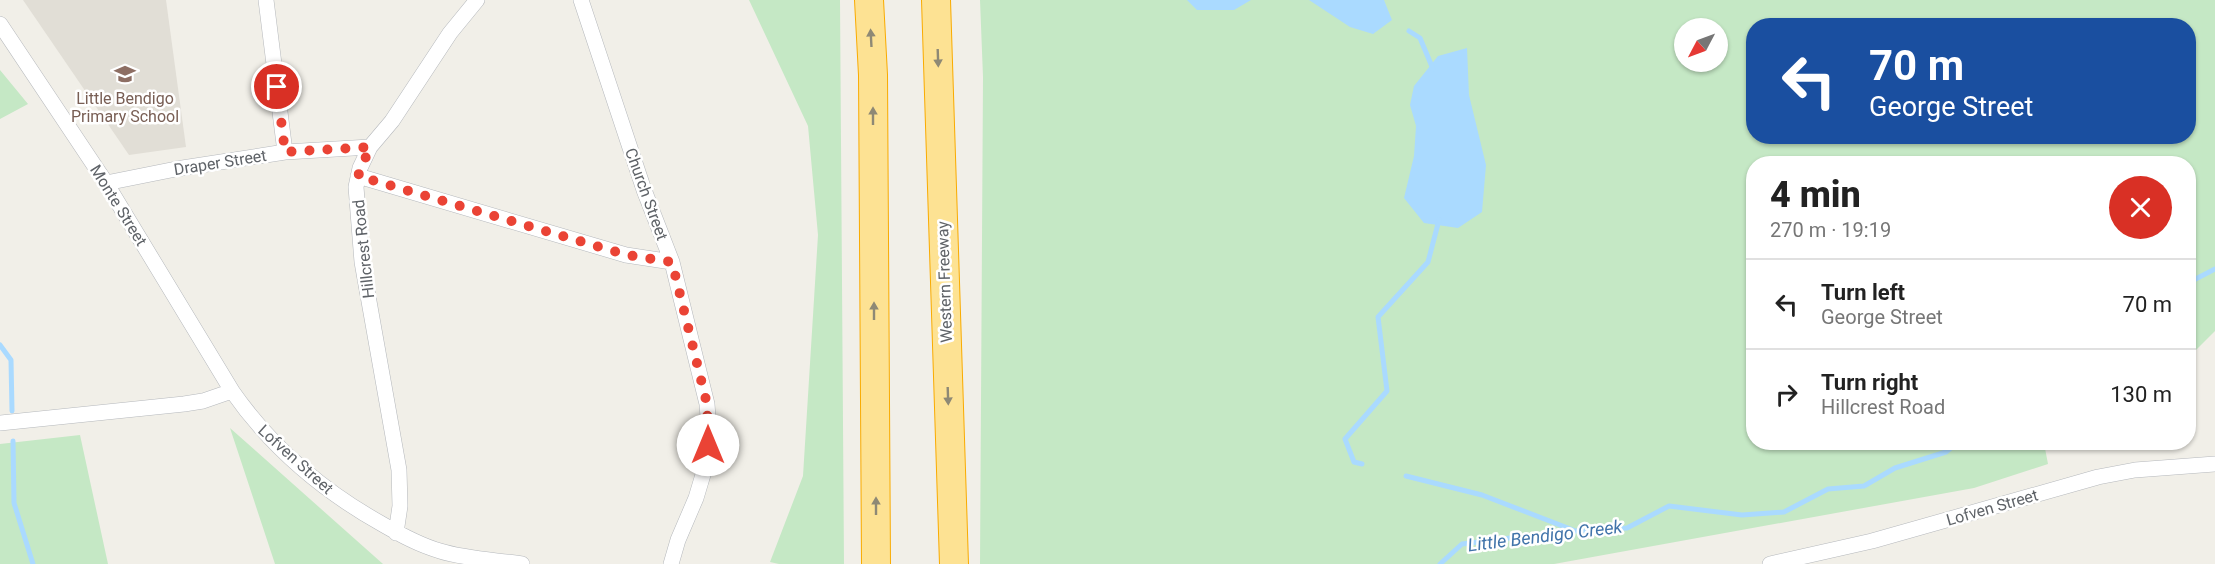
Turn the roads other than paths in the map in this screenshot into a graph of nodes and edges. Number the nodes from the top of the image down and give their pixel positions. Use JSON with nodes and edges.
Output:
{"nodes":[{"id":1,"x":266,"y":0,"type":"edge"},
{"id":2,"x":477,"y":0,"type":"edge"},
{"id":3,"x":581,"y":0,"type":"edge"},
{"id":4,"x":869,"y":0,"type":"edge"},
{"id":5,"x":936,"y":0,"type":"edge"},
{"id":6,"x":0,"y":24,"type":"edge"},
{"id":7,"x":370,"y":147,"type":"junction"},
{"id":8,"x":285,"y":152,"type":"junction"},
{"id":9,"x":358,"y":176,"type":"junction"},
{"id":10,"x":106,"y":183,"type":"junction"},
{"id":11,"x":672,"y":262,"type":"junction"},
{"id":12,"x":232,"y":391,"type":"junction"},
{"id":13,"x":0,"y":423,"type":"edge"},
{"id":14,"x":2215,"y":464,"type":"edge"},
{"id":15,"x":396,"y":533,"type":"junction"},
{"id":16,"x":522,"y":564,"type":"edge"},
{"id":17,"x":671,"y":564,"type":"edge"},
{"id":18,"x":876,"y":564,"type":"edge"},
{"id":19,"x":954,"y":564,"type":"edge"},
{"id":20,"x":1770,"y":564,"type":"edge"}],
"edges":[{"from":1,"to":8,"type":"street"},
{"from":2,"to":7,"type":"street","name":"Hillcrest Road"},
{"from":3,"to":11,"type":"street","name":"Church Street"},
{"from":18,"to":4,"type":"highway","one_way":true},
{"from":5,"to":19,"type":"highway","name":"Western Freeway","one_way":true},
{"from":6,"to":10,"type":"street","name":"Monte Street"},
{"from":7,"to":8,"type":"street","name":"Draper Street"},
{"from":7,"to":9,"type":"street","name":"Hillcrest Road"},
{"from":8,"to":10,"type":"street","name":"Draper Street"},
{"from":9,"to":11,"type":"street"},
{"from":9,"to":15,"type":"street","name":"Hillcrest Road"},
{"from":10,"to":12,"type":"street","name":"Monte Street"},
{"from":11,"to":17,"type":"street","name":"Church Street"},
{"from":12,"to":13,"type":"street"},
{"from":12,"to":15,"type":"street","name":"Lofven Street"},
{"from":14,"to":20,"type":"street","name":"Lofven Street"},
{"from":15,"to":16,"type":"street","name":"Lofven Street"}]}
